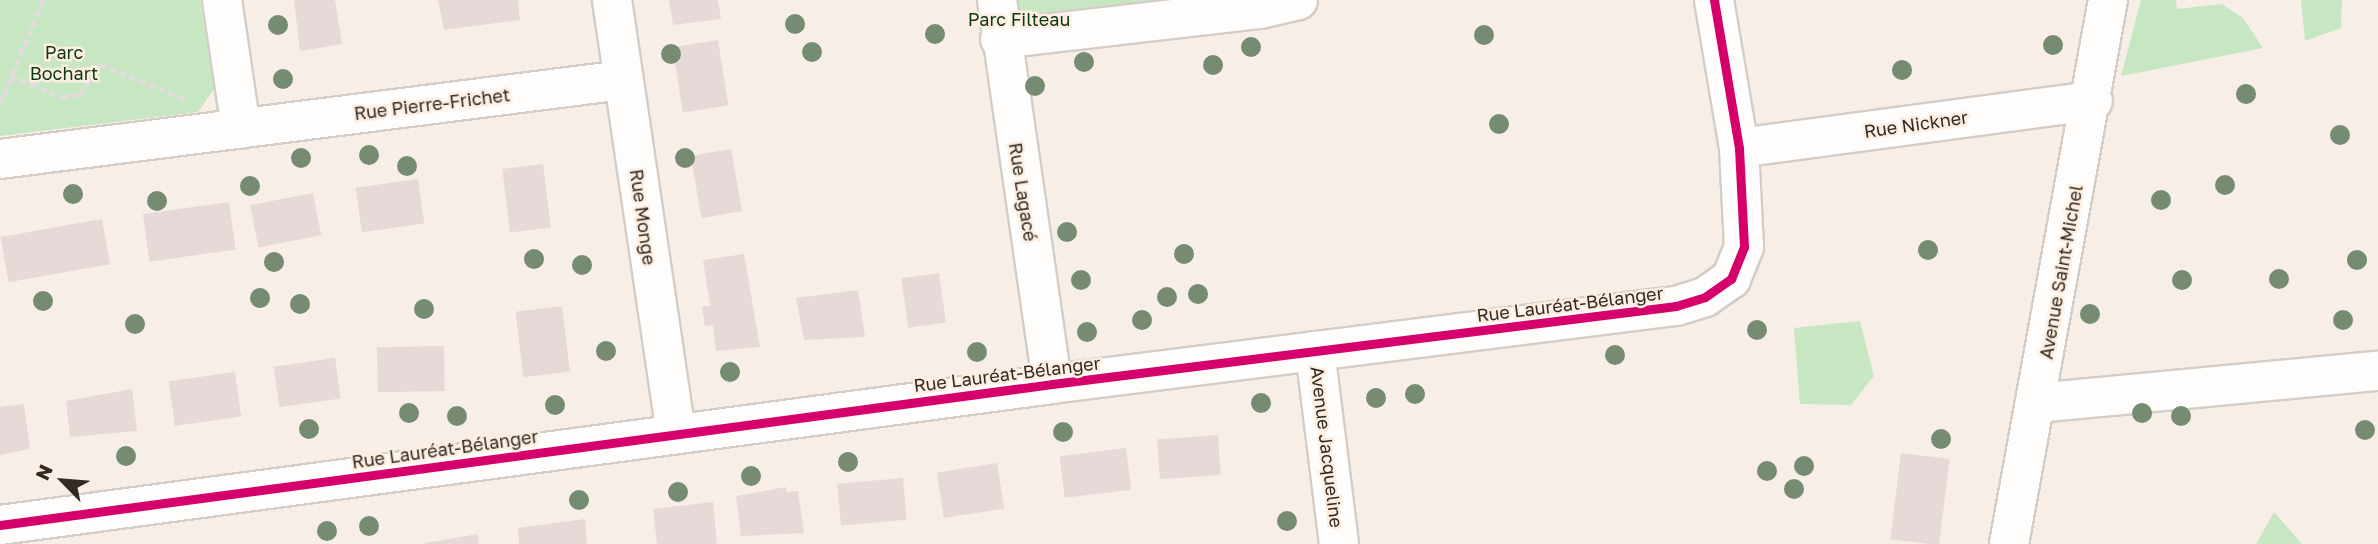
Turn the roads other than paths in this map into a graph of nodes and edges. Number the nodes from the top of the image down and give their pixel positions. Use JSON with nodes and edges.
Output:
{"nodes":[{"id":1,"x":222,"y":0,"type":"edge"},
{"id":2,"x":612,"y":0,"type":"edge"},
{"id":3,"x":997,"y":0,"type":"edge"},
{"id":4,"x":1298,"y":0,"type":"edge"},
{"id":5,"x":1714,"y":0,"type":"edge"},
{"id":6,"x":2108,"y":0,"type":"edge"},
{"id":7,"x":1000,"y":39,"type":"junction"},
{"id":8,"x":623,"y":80,"type":"junction"},
{"id":9,"x":2093,"y":101,"type":"junction"},
{"id":10,"x":241,"y":129,"type":"junction"},
{"id":11,"x":1739,"y":148,"type":"junction"},
{"id":12,"x":0,"y":159,"type":"edge"},
{"id":13,"x":1315,"y":351,"type":"junction"},
{"id":14,"x":2378,"y":371,"type":"edge"},
{"id":15,"x":1052,"y":383,"type":"junction"},
{"id":16,"x":2037,"y":403,"type":"junction"},
{"id":17,"x":676,"y":434,"type":"junction"},
{"id":18,"x":0,"y":525,"type":"edge"},
{"id":19,"x":1339,"y":544,"type":"edge"},
{"id":20,"x":2009,"y":544,"type":"edge"}],
"edges":[{"from":1,"to":10,"type":"street"},
{"from":2,"to":8,"type":"street","name":"Rue Monge"},
{"from":3,"to":7,"type":"street","name":"Rue Lagacé"},
{"from":4,"to":7,"type":"street"},
{"from":5,"to":11,"type":"street","name":"Rue Lauréat-Bélanger"},
{"from":6,"to":9,"type":"street","name":"Avenue Saint-Michel"},
{"from":7,"to":15,"type":"street","name":"Rue Lagacé"},
{"from":8,"to":10,"type":"street","name":"Rue Pierre-Frichet"},
{"from":8,"to":17,"type":"street","name":"Rue Monge"},
{"from":9,"to":11,"type":"street","name":"Rue Nickner"},
{"from":9,"to":16,"type":"street","name":"Avenue Saint-Michel"},
{"from":10,"to":12,"type":"street","name":"Rue Pierre-Frichet"},
{"from":11,"to":13,"type":"street","name":"Rue Lauréat-Bélanger"},
{"from":13,"to":15,"type":"street","name":"Rue Lauréat-Bélanger"},
{"from":13,"to":19,"type":"street","name":"Avenue Jacqueline"},
{"from":14,"to":16,"type":"street"},
{"from":15,"to":17,"type":"street","name":"Rue Lauréat-Bélanger"},
{"from":16,"to":20,"type":"street","name":"Avenue Saint-Michel"},
{"from":17,"to":18,"type":"street","name":"Rue Lauréat-Bélanger"}]}
